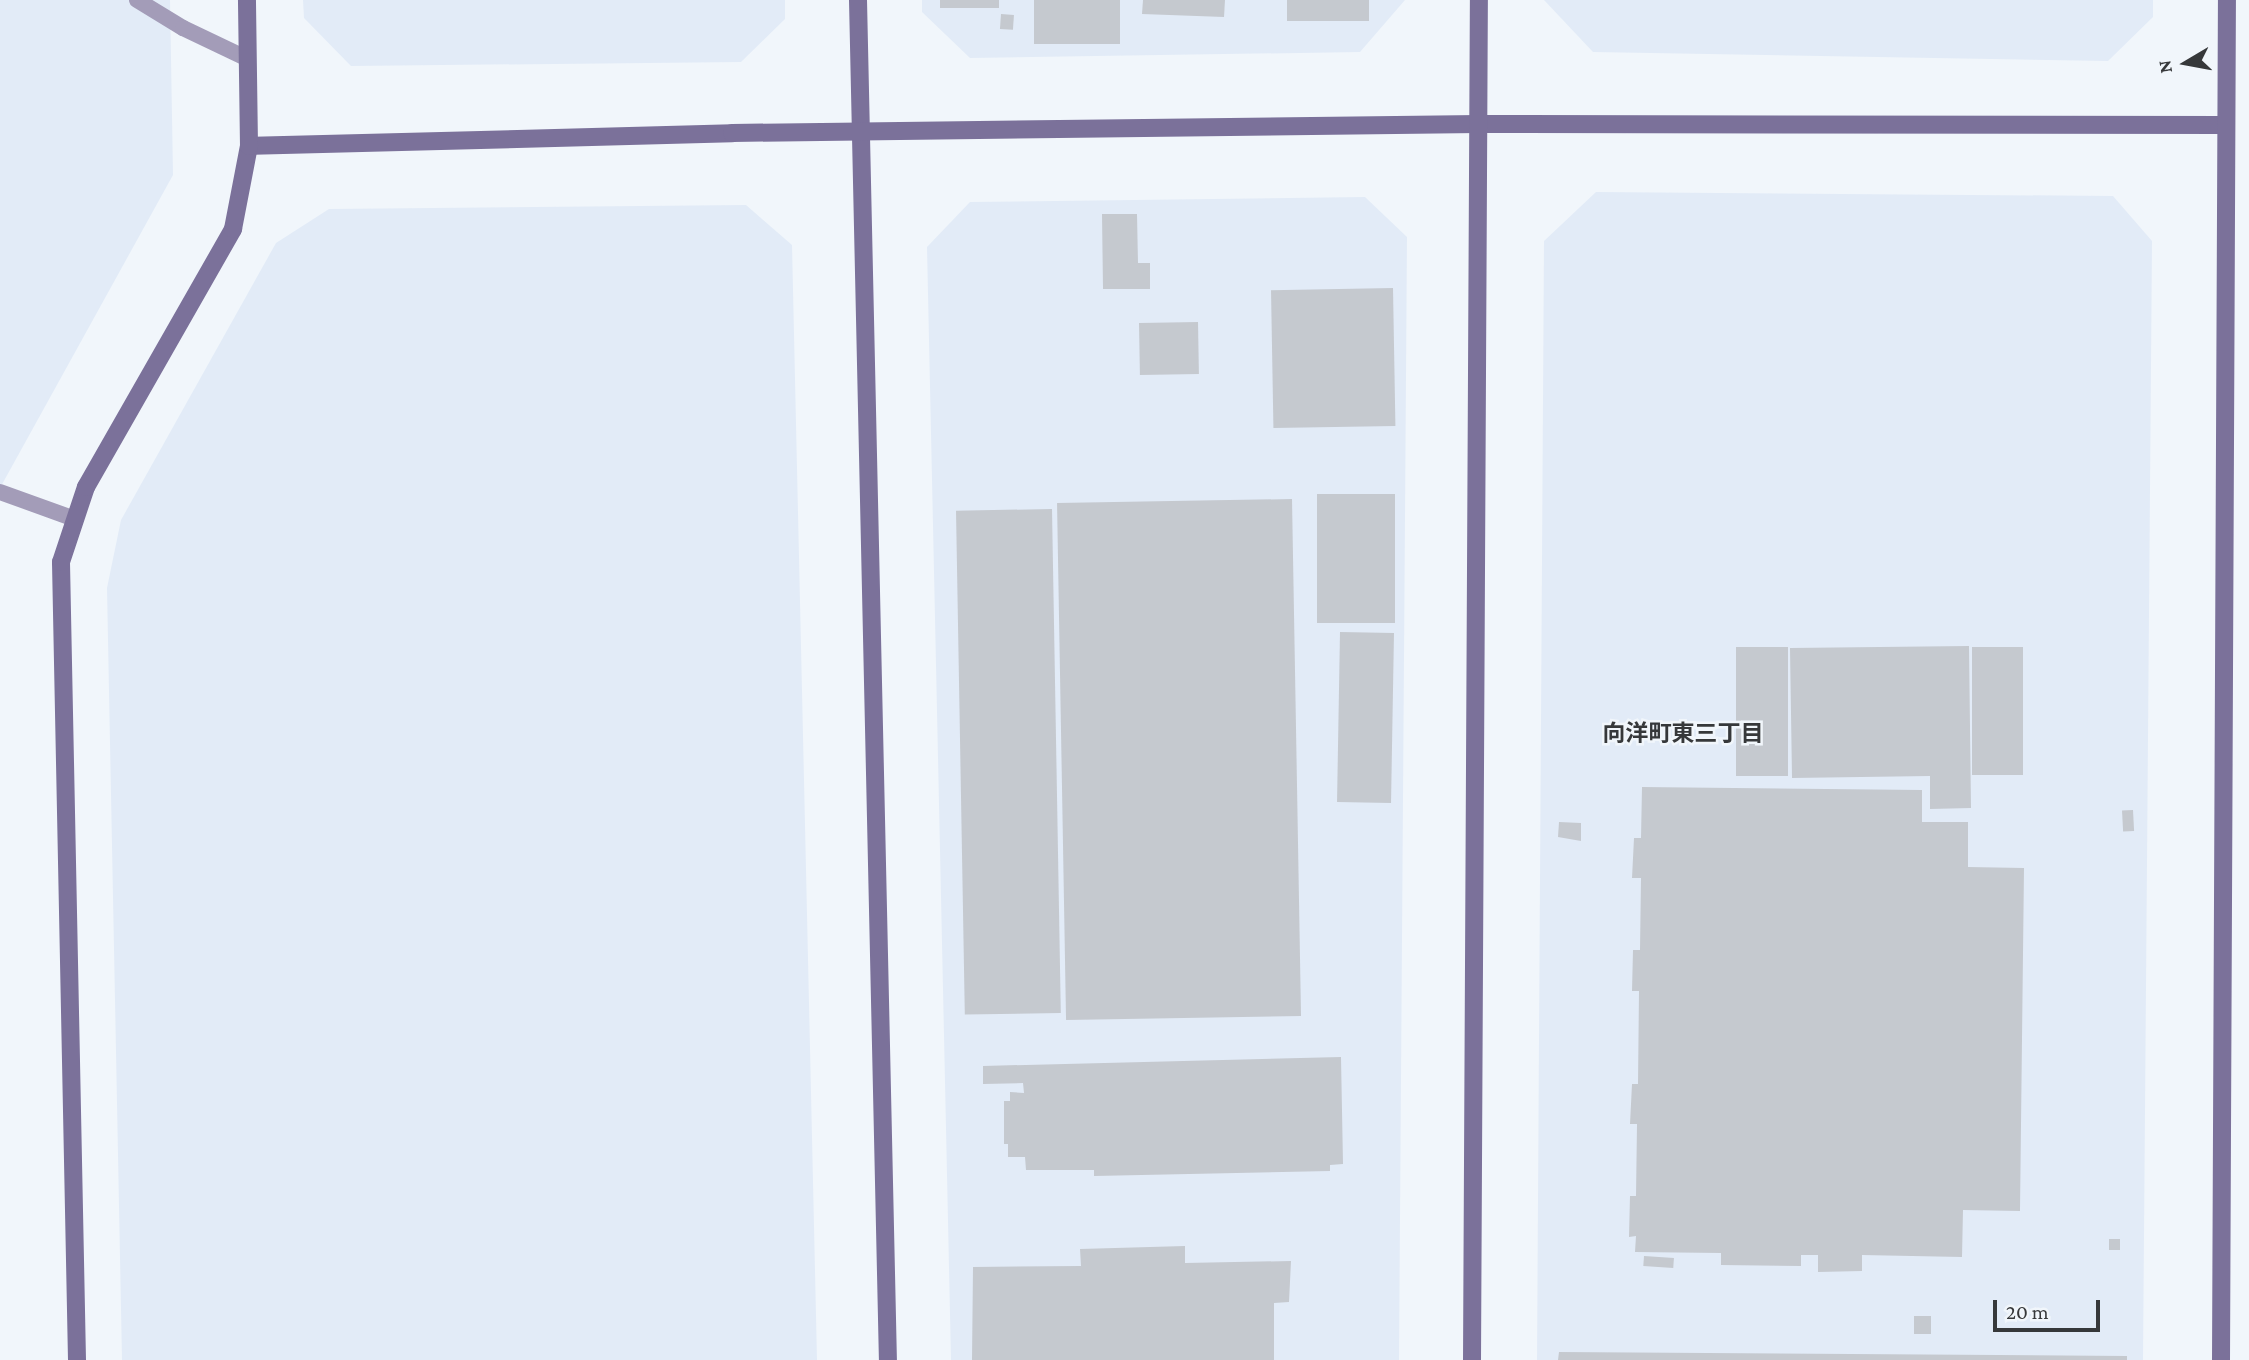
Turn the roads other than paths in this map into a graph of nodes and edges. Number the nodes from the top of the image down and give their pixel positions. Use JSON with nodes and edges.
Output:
{"nodes":[{"id":1,"x":137,"y":0,"type":"edge"},
{"id":2,"x":247,"y":0,"type":"edge"},
{"id":3,"x":858,"y":0,"type":"edge"},
{"id":4,"x":1479,"y":0,"type":"edge"},
{"id":5,"x":2227,"y":0,"type":"edge"},
{"id":6,"x":248,"y":59,"type":"junction"},
{"id":7,"x":1479,"y":124,"type":"junction"},
{"id":8,"x":2226,"y":125,"type":"junction"},
{"id":9,"x":860,"y":132,"type":"junction"},
{"id":10,"x":249,"y":146,"type":"junction"},
{"id":11,"x":0,"y":492,"type":"edge"},
{"id":12,"x":75,"y":519,"type":"junction"},
{"id":13,"x":77,"y":1360,"type":"edge"},
{"id":14,"x":888,"y":1360,"type":"edge"},
{"id":15,"x":1472,"y":1360,"type":"edge"},
{"id":16,"x":2221,"y":1360,"type":"edge"}],
"edges":[{"from":1,"to":6,"type":"lane"},
{"from":2,"to":6,"type":"street"},
{"from":3,"to":9,"type":"street"},
{"from":4,"to":7,"type":"street"},
{"from":5,"to":8,"type":"street"},
{"from":6,"to":10,"type":"street"},
{"from":7,"to":8,"type":"street"},
{"from":7,"to":9,"type":"street"},
{"from":7,"to":15,"type":"street"},
{"from":8,"to":16,"type":"street"},
{"from":9,"to":10,"type":"street"},
{"from":9,"to":14,"type":"street"},
{"from":10,"to":12,"type":"street"},
{"from":11,"to":12,"type":"lane"},
{"from":12,"to":13,"type":"street"}]}
